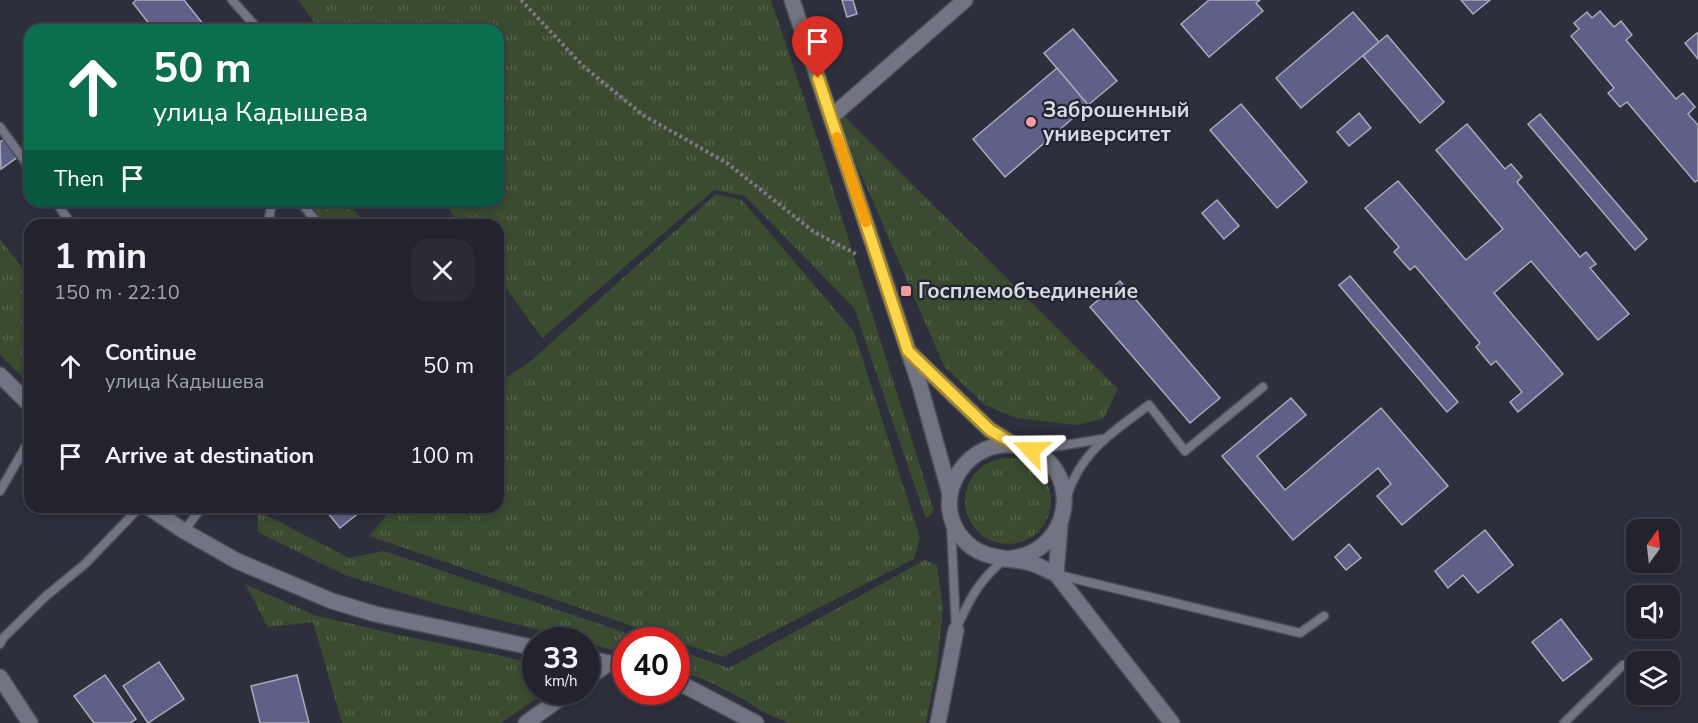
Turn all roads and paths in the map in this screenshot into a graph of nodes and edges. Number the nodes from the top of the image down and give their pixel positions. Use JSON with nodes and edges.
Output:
{"nodes":[{"id":1,"x":232,"y":0,"type":"edge"},
{"id":2,"x":521,"y":0,"type":"edge"},
{"id":3,"x":792,"y":0,"type":"edge"},
{"id":4,"x":965,"y":0,"type":"edge"},
{"id":5,"x":254,"y":24,"type":"edge"},
{"id":6,"x":831,"y":117,"type":"junction"},
{"id":7,"x":0,"y":127,"type":"edge"},
{"id":8,"x":24,"y":160,"type":"edge"},
{"id":9,"x":305,"y":207,"type":"edge"},
{"id":10,"x":314,"y":219,"type":"edge"},
{"id":11,"x":880,"y":266,"type":"junction"},
{"id":12,"x":908,"y":351,"type":"junction"},
{"id":13,"x":0,"y":375,"type":"edge"},
{"id":14,"x":1263,"y":387,"type":"dead end"},
{"id":15,"x":24,"y":399,"type":"edge"},
{"id":16,"x":1103,"y":439,"type":"junction"},
{"id":17,"x":1015,"y":445,"type":"junction"},
{"id":18,"x":24,"y":449,"type":"edge"},
{"id":19,"x":0,"y":491,"type":"edge"},
{"id":20,"x":950,"y":494,"type":"junction"},
{"id":21,"x":1064,"y":506,"type":"junction"},
{"id":22,"x":134,"y":513,"type":"edge"},
{"id":23,"x":157,"y":513,"type":"edge"},
{"id":24,"x":198,"y":513,"type":"edge"},
{"id":25,"x":951,"y":514,"type":"junction"},
{"id":26,"x":1060,"y":523,"type":"junction"},
{"id":27,"x":184,"y":531,"type":"junction"},
{"id":28,"x":1005,"y":559,"type":"junction"},
{"id":29,"x":1056,"y":574,"type":"junction"},
{"id":30,"x":1324,"y":616,"type":"dead end"},
{"id":31,"x":956,"y":630,"type":"junction"},
{"id":32,"x":0,"y":644,"type":"edge"},
{"id":33,"x":522,"y":645,"type":"edge"},
{"id":34,"x":600,"y":661,"type":"edge"},
{"id":35,"x":609,"y":663,"type":"junction"},
{"id":36,"x":612,"y":664,"type":"edge"},
{"id":37,"x":1623,"y":665,"type":"dead end"},
{"id":38,"x":600,"y":669,"type":"edge"},
{"id":39,"x":0,"y":677,"type":"edge"},
{"id":40,"x":690,"y":688,"type":"edge"},
{"id":41,"x":551,"y":705,"type":"edge"},
{"id":42,"x":30,"y":723,"type":"edge"},
{"id":43,"x":526,"y":723,"type":"edge"},
{"id":44,"x":756,"y":723,"type":"edge"},
{"id":45,"x":938,"y":723,"type":"edge"},
{"id":46,"x":1172,"y":723,"type":"edge"},
{"id":47,"x":1564,"y":723,"type":"edge"}],
"edges":[{"from":1,"to":5,"type":"lane"},
{"from":2,"to":11,"type":"path"},
{"from":3,"to":6,"type":"street"},
{"from":4,"to":6,"type":"street"},
{"from":6,"to":11,"type":"street"},
{"from":7,"to":8,"type":"lane"},
{"from":9,"to":10,"type":"lane"},
{"from":11,"to":12,"type":"street"},
{"from":12,"to":17,"type":"street"},
{"from":12,"to":20,"type":"street"},
{"from":13,"to":15,"type":"street"},
{"from":14,"to":16,"type":"lane"},
{"from":16,"to":17,"type":"lane"},
{"from":16,"to":21,"type":"lane"},
{"from":17,"to":20,"type":"street"},
{"from":17,"to":21,"type":"street"},
{"from":18,"to":19,"type":"lane"},
{"from":20,"to":25,"type":"street"},
{"from":21,"to":26,"type":"street"},
{"from":22,"to":32,"type":"lane"},
{"from":23,"to":27,"type":"street"},
{"from":24,"to":27,"type":"lane"},
{"from":25,"to":28,"type":"street"},
{"from":25,"to":31,"type":"lane"},
{"from":26,"to":28,"type":"street"},
{"from":26,"to":29,"type":"street"},
{"from":27,"to":33,"type":"street"},
{"from":28,"to":29,"type":"street"},
{"from":28,"to":31,"type":"lane"},
{"from":29,"to":30,"type":"lane"},
{"from":29,"to":46,"type":"street"},
{"from":31,"to":45,"type":"street"},
{"from":34,"to":35,"type":"street"},
{"from":35,"to":36,"type":"street"},
{"from":35,"to":38,"type":"street"},
{"from":37,"to":47,"type":"lane"},
{"from":39,"to":42,"type":"street"},
{"from":40,"to":44,"type":"street"},
{"from":41,"to":43,"type":"street"}]}
